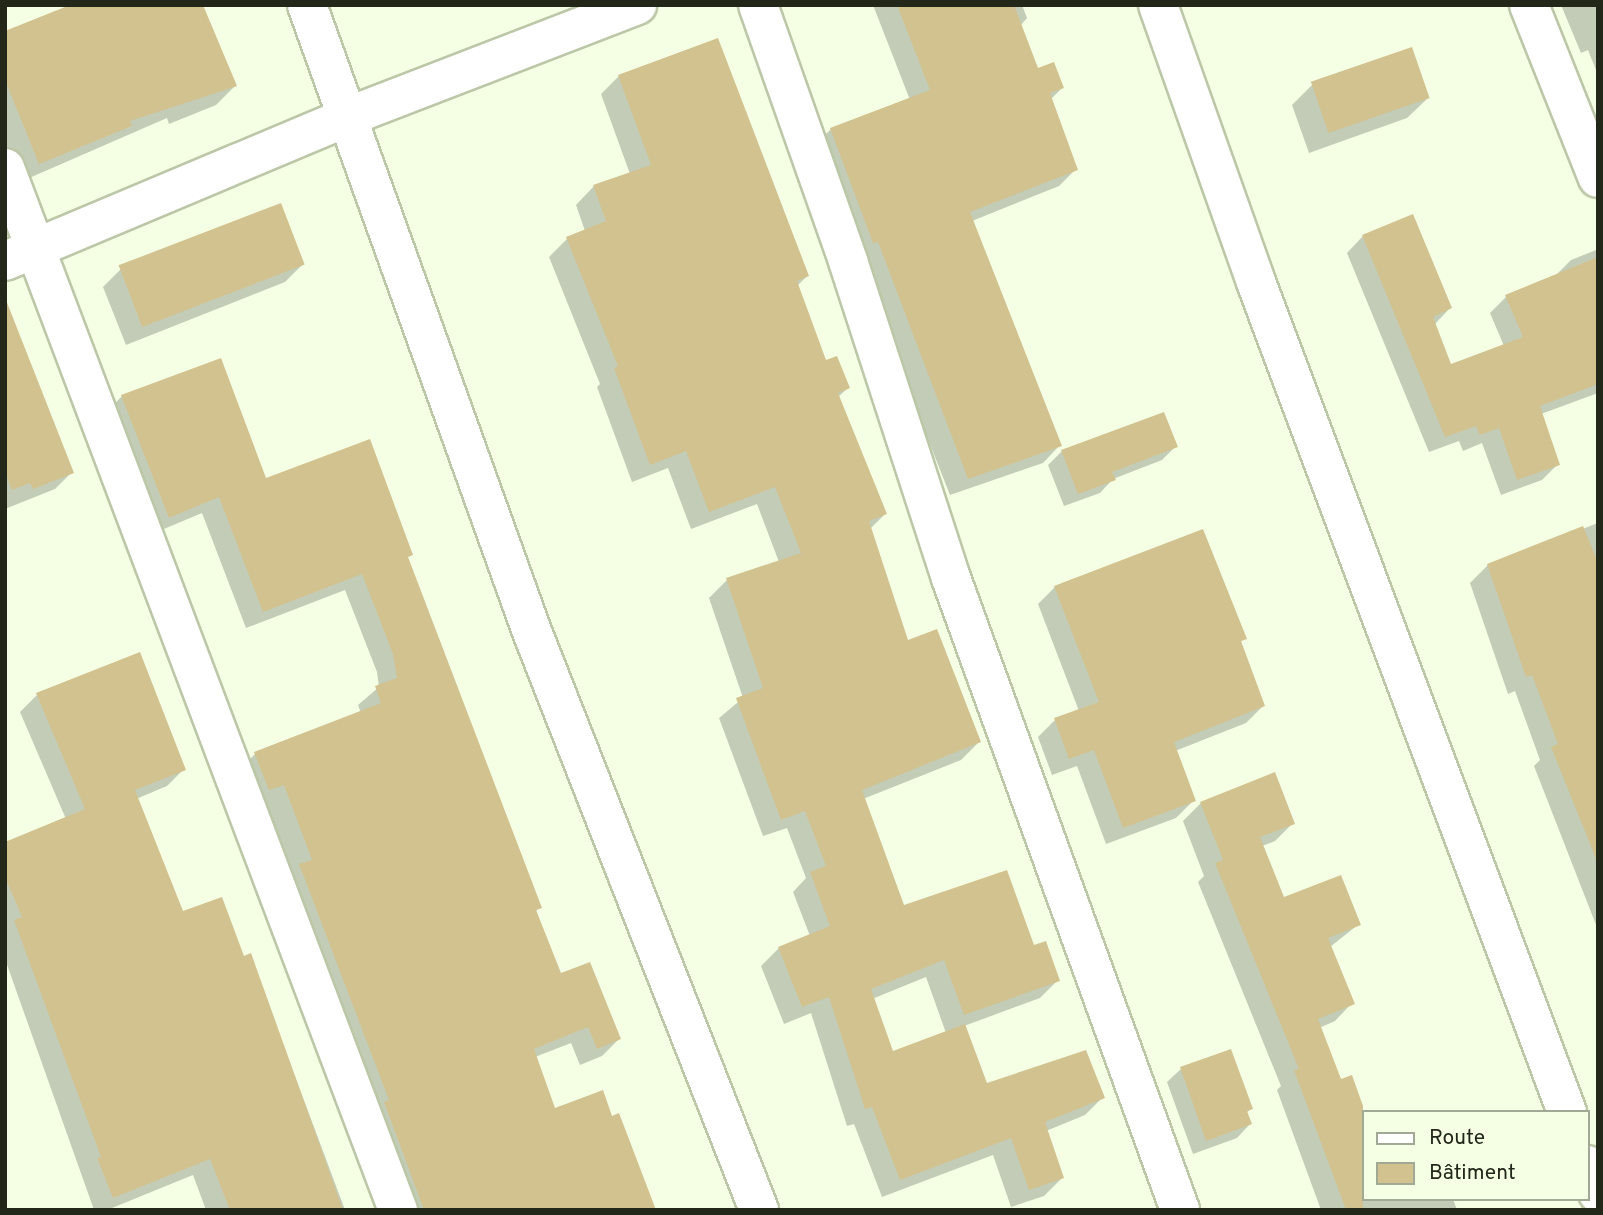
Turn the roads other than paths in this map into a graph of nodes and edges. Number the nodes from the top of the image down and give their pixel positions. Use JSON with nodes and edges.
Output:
{"nodes":[{"id":1,"x":307,"y":5,"type":"edge"},
{"id":2,"x":637,"y":5,"type":"edge"},
{"id":3,"x":758,"y":5,"type":"edge"},
{"id":4,"x":1158,"y":5,"type":"edge"},
{"id":5,"x":1529,"y":5,"type":"edge"},
{"id":6,"x":347,"y":117,"type":"junction"},
{"id":7,"x":5,"y":168,"type":"edge"},
{"id":8,"x":1598,"y":177,"type":"edge"},
{"id":9,"x":21,"y":255,"type":"edge"},
{"id":10,"x":1566,"y":1110,"type":"edge"},
{"id":11,"x":1589,"y":1170,"type":"edge"},
{"id":12,"x":1598,"y":1193,"type":"edge"},
{"id":13,"x":398,"y":1210,"type":"edge"},
{"id":14,"x":759,"y":1210,"type":"edge"},
{"id":15,"x":1180,"y":1210,"type":"edge"}],
"edges":[{"from":1,"to":6,"type":"street"},
{"from":2,"to":6,"type":"street"},
{"from":3,"to":15,"type":"street"},
{"from":4,"to":10,"type":"street"},
{"from":5,"to":8,"type":"street"},
{"from":6,"to":9,"type":"street"},
{"from":6,"to":14,"type":"street"},
{"from":7,"to":9,"type":"street"},
{"from":9,"to":13,"type":"street"},
{"from":11,"to":12,"type":"street"}]}
